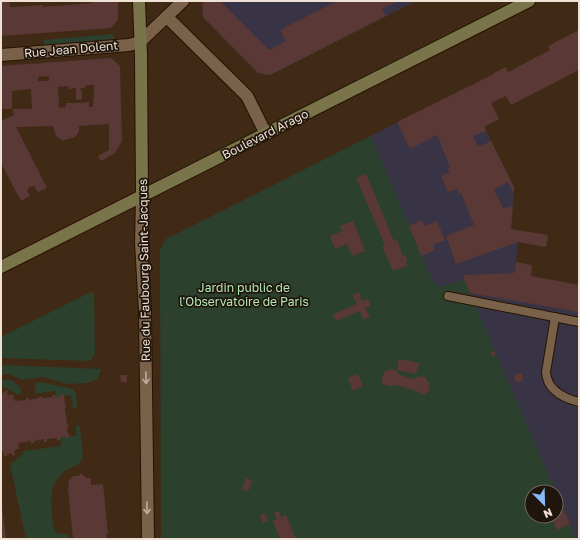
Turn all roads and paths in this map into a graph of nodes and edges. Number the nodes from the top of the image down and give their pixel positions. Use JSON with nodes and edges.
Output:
{"nodes":[{"id":1,"x":139,"y":1,"type":"edge"},
{"id":2,"x":183,"y":1,"type":"edge"},
{"id":3,"x":529,"y":1,"type":"edge"},
{"id":4,"x":167,"y":17,"type":"junction"},
{"id":5,"x":140,"y":42,"type":"junction"},
{"id":6,"x":1,"y":55,"type":"edge"},
{"id":7,"x":266,"y":134,"type":"junction"},
{"id":8,"x":142,"y":196,"type":"junction"},
{"id":9,"x":1,"y":267,"type":"edge"},
{"id":10,"x":448,"y":296,"type":"dead end"},
{"id":11,"x":555,"y":317,"type":"junction"},
{"id":12,"x":579,"y":322,"type":"edge"},
{"id":13,"x":579,"y":402,"type":"edge"},
{"id":14,"x":148,"y":539,"type":"edge"}],
"edges":[{"from":1,"to":5,"type":"main road","name":"Rue du Faubourg Saint-Jacques"},
{"from":2,"to":4,"type":"street"},
{"from":3,"to":7,"type":"main road","name":"Boulevard Arago"},
{"from":4,"to":5,"type":"street"},
{"from":4,"to":7,"type":"street"},
{"from":5,"to":6,"type":"street","name":"Rue Jean Dolent"},
{"from":5,"to":8,"type":"main road","name":"Rue du Faubourg Saint-Jacques"},
{"from":7,"to":8,"type":"main road","name":"Boulevard Arago"},
{"from":8,"to":9,"type":"main road","name":"Boulevard Arago"},
{"from":8,"to":14,"type":"street","name":"Rue du Faubourg Saint-Jacques","one_way":true},
{"from":10,"to":11,"type":"lane"},
{"from":11,"to":12,"type":"lane"},
{"from":11,"to":13,"type":"lane"}]}
